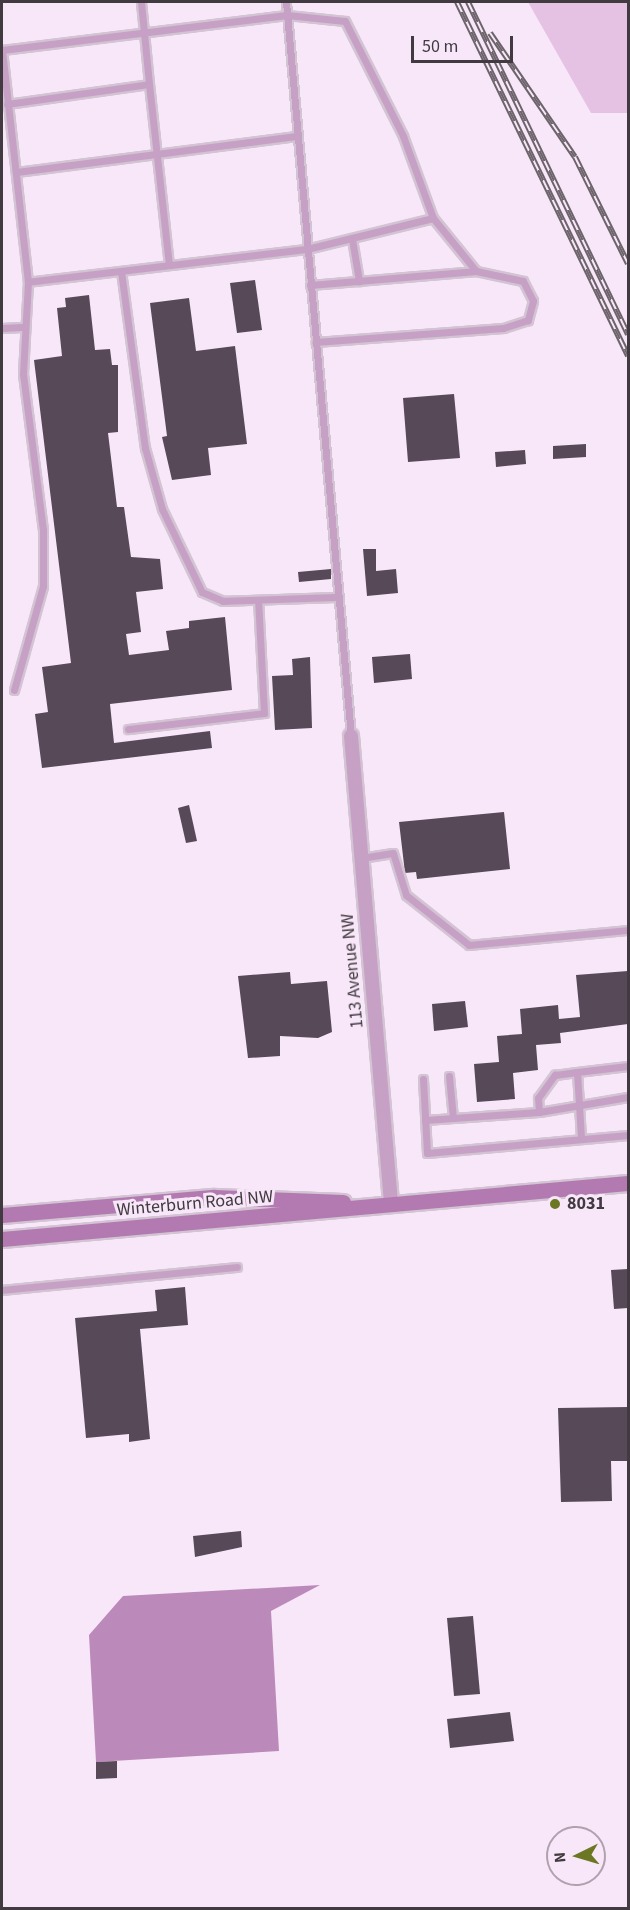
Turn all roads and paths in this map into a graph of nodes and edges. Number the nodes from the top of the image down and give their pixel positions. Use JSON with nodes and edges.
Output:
{"nodes":[{"id":1,"x":141,"y":2,"type":"edge"},
{"id":2,"x":286,"y":2,"type":"edge"},
{"id":3,"x":287,"y":15,"type":"junction"},
{"id":4,"x":144,"y":32,"type":"junction"},
{"id":5,"x":2,"y":51,"type":"edge"},
{"id":6,"x":149,"y":84,"type":"junction"},
{"id":7,"x":7,"y":105,"type":"junction"},
{"id":8,"x":297,"y":136,"type":"junction"},
{"id":9,"x":158,"y":154,"type":"junction"},
{"id":10,"x":16,"y":172,"type":"junction"},
{"id":11,"x":433,"y":218,"type":"junction"},
{"id":12,"x":352,"y":239,"type":"junction"},
{"id":13,"x":307,"y":249,"type":"junction"},
{"id":14,"x":169,"y":266,"type":"junction"},
{"id":15,"x":121,"y":271,"type":"junction"},
{"id":16,"x":476,"y":271,"type":"junction"},
{"id":17,"x":359,"y":281,"type":"junction"},
{"id":18,"x":28,"y":282,"type":"junction"},
{"id":19,"x":310,"y":285,"type":"junction"},
{"id":20,"x":22,"y":327,"type":"junction"},
{"id":21,"x":2,"y":328,"type":"edge"},
{"id":22,"x":316,"y":342,"type":"junction"},
{"id":23,"x":339,"y":597,"type":"junction"},
{"id":24,"x":258,"y":600,"type":"junction"},
{"id":25,"x":14,"y":690,"type":"dead end"},
{"id":26,"x":128,"y":729,"type":"dead end"},
{"id":27,"x":351,"y":736,"type":"joint"},
{"id":28,"x":362,"y":858,"type":"junction"},
{"id":29,"x":628,"y":930,"type":"edge"},
{"id":30,"x":628,"y":1066,"type":"edge"},
{"id":31,"x":577,"y":1072,"type":"junction"},
{"id":32,"x":449,"y":1076,"type":"dead end"},
{"id":33,"x":423,"y":1079,"type":"dead end"},
{"id":34,"x":628,"y":1097,"type":"edge"},
{"id":35,"x":577,"y":1103,"type":"junction"},
{"id":36,"x":539,"y":1112,"type":"junction"},
{"id":37,"x":453,"y":1118,"type":"junction"},
{"id":38,"x":426,"y":1120,"type":"junction"},
{"id":39,"x":628,"y":1135,"type":"edge"},
{"id":40,"x":581,"y":1138,"type":"junction"},
{"id":41,"x":628,"y":1183,"type":"edge"},
{"id":42,"x":391,"y":1204,"type":"junction"},
{"id":43,"x":2,"y":1215,"type":"edge"},
{"id":44,"x":2,"y":1239,"type":"edge"},
{"id":45,"x":237,"y":1267,"type":"dead end"},
{"id":46,"x":2,"y":1290,"type":"edge"}],
"edges":[{"from":1,"to":4,"type":"lane"},
{"from":2,"to":3,"type":"lane"},
{"from":3,"to":4,"type":"lane"},
{"from":3,"to":8,"type":"lane"},
{"from":3,"to":11,"type":"lane"},
{"from":4,"to":5,"type":"lane"},
{"from":4,"to":6,"type":"lane"},
{"from":5,"to":7,"type":"lane"},
{"from":6,"to":7,"type":"lane"},
{"from":6,"to":9,"type":"lane"},
{"from":7,"to":10,"type":"lane"},
{"from":8,"to":9,"type":"lane"},
{"from":8,"to":13,"type":"lane"},
{"from":9,"to":10,"type":"lane"},
{"from":9,"to":14,"type":"lane"},
{"from":10,"to":18,"type":"lane"},
{"from":11,"to":12,"type":"lane"},
{"from":11,"to":16,"type":"lane"},
{"from":12,"to":13,"type":"lane"},
{"from":12,"to":17,"type":"lane"},
{"from":13,"to":14,"type":"lane"},
{"from":13,"to":19,"type":"lane"},
{"from":14,"to":15,"type":"lane"},
{"from":15,"to":18,"type":"lane"},
{"from":15,"to":24,"type":"lane"},
{"from":16,"to":17,"type":"lane"},
{"from":16,"to":22,"type":"lane"},
{"from":17,"to":19,"type":"lane"},
{"from":18,"to":20,"type":"lane"},
{"from":19,"to":22,"type":"lane"},
{"from":20,"to":21,"type":"lane"},
{"from":20,"to":25,"type":"lane"},
{"from":22,"to":23,"type":"lane"},
{"from":23,"to":24,"type":"lane"},
{"from":23,"to":27,"type":"lane"},
{"from":24,"to":26,"type":"lane"},
{"from":27,"to":28,"type":"street","name":"113 Avenue NW"},
{"from":28,"to":29,"type":"lane"},
{"from":28,"to":42,"type":"street","name":"113 Avenue NW"},
{"from":30,"to":31,"type":"lane"},
{"from":31,"to":35,"type":"lane"},
{"from":31,"to":36,"type":"lane"},
{"from":32,"to":37,"type":"lane"},
{"from":33,"to":38,"type":"lane"},
{"from":34,"to":35,"type":"lane"},
{"from":35,"to":36,"type":"lane"},
{"from":35,"to":40,"type":"lane"},
{"from":36,"to":37,"type":"lane"},
{"from":37,"to":38,"type":"lane"},
{"from":38,"to":40,"type":"lane"},
{"from":39,"to":40,"type":"lane"},
{"from":41,"to":42,"type":"main road","name":"Winterburn Road NW"},
{"from":42,"to":43,"type":"main road","name":"Winterburn Road NW"},
{"from":42,"to":44,"type":"main road","name":"Winterburn Road NW"},
{"from":45,"to":46,"type":"lane"}]}
